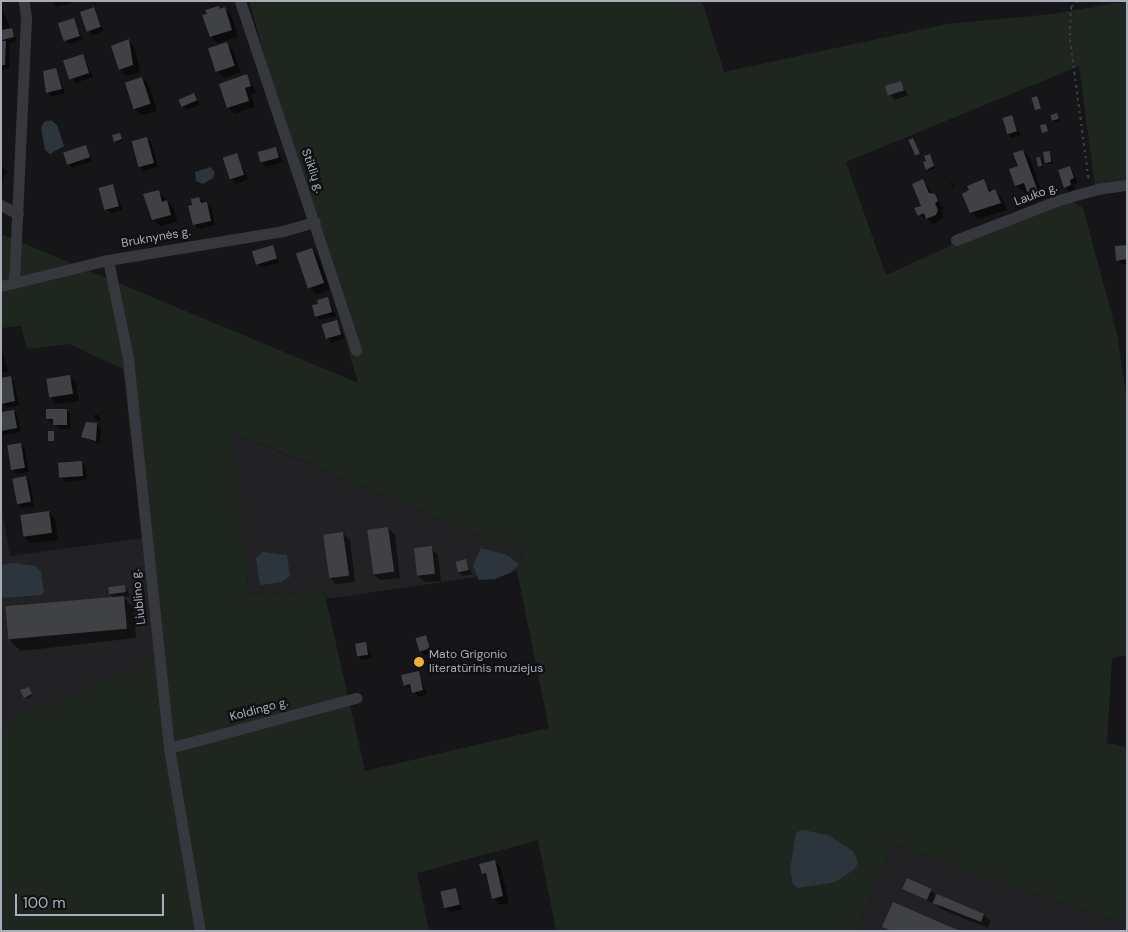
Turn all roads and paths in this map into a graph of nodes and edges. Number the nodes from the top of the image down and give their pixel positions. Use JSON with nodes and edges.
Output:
{"nodes":[{"id":1,"x":24,"y":1,"type":"edge"},
{"id":2,"x":240,"y":1,"type":"edge"},
{"id":3,"x":1078,"y":1,"type":"edge"},
{"id":4,"x":1127,"y":185,"type":"edge"},
{"id":5,"x":1090,"y":191,"type":"junction"},
{"id":6,"x":1,"y":205,"type":"edge"},
{"id":7,"x":18,"y":214,"type":"junction"},
{"id":8,"x":315,"y":222,"type":"junction"},
{"id":9,"x":956,"y":240,"type":"dead end"},
{"id":10,"x":108,"y":260,"type":"junction"},
{"id":11,"x":14,"y":283,"type":"junction"},
{"id":12,"x":1,"y":286,"type":"edge"},
{"id":13,"x":356,"y":350,"type":"dead end"},
{"id":14,"x":356,"y":698,"type":"dead end"},
{"id":15,"x":169,"y":748,"type":"junction"},
{"id":16,"x":200,"y":931,"type":"edge"}],
"edges":[{"from":1,"to":7,"type":"street"},
{"from":2,"to":8,"type":"street","name":"Stiklių g."},
{"from":3,"to":5,"type":"path"},
{"from":4,"to":5,"type":"street","name":"Lauko g."},
{"from":5,"to":9,"type":"street","name":"Lauko g."},
{"from":6,"to":7,"type":"street"},
{"from":7,"to":11,"type":"street"},
{"from":8,"to":10,"type":"street","name":"Bruknynės g."},
{"from":8,"to":13,"type":"street","name":"Stiklių g."},
{"from":10,"to":11,"type":"street","name":"Bruknynės g."},
{"from":10,"to":15,"type":"street","name":"Liublino g."},
{"from":11,"to":12,"type":"street","name":"Bruknynės g."},
{"from":14,"to":15,"type":"street","name":"Koldingo g."},
{"from":15,"to":16,"type":"street","name":"Liublino g."}]}
